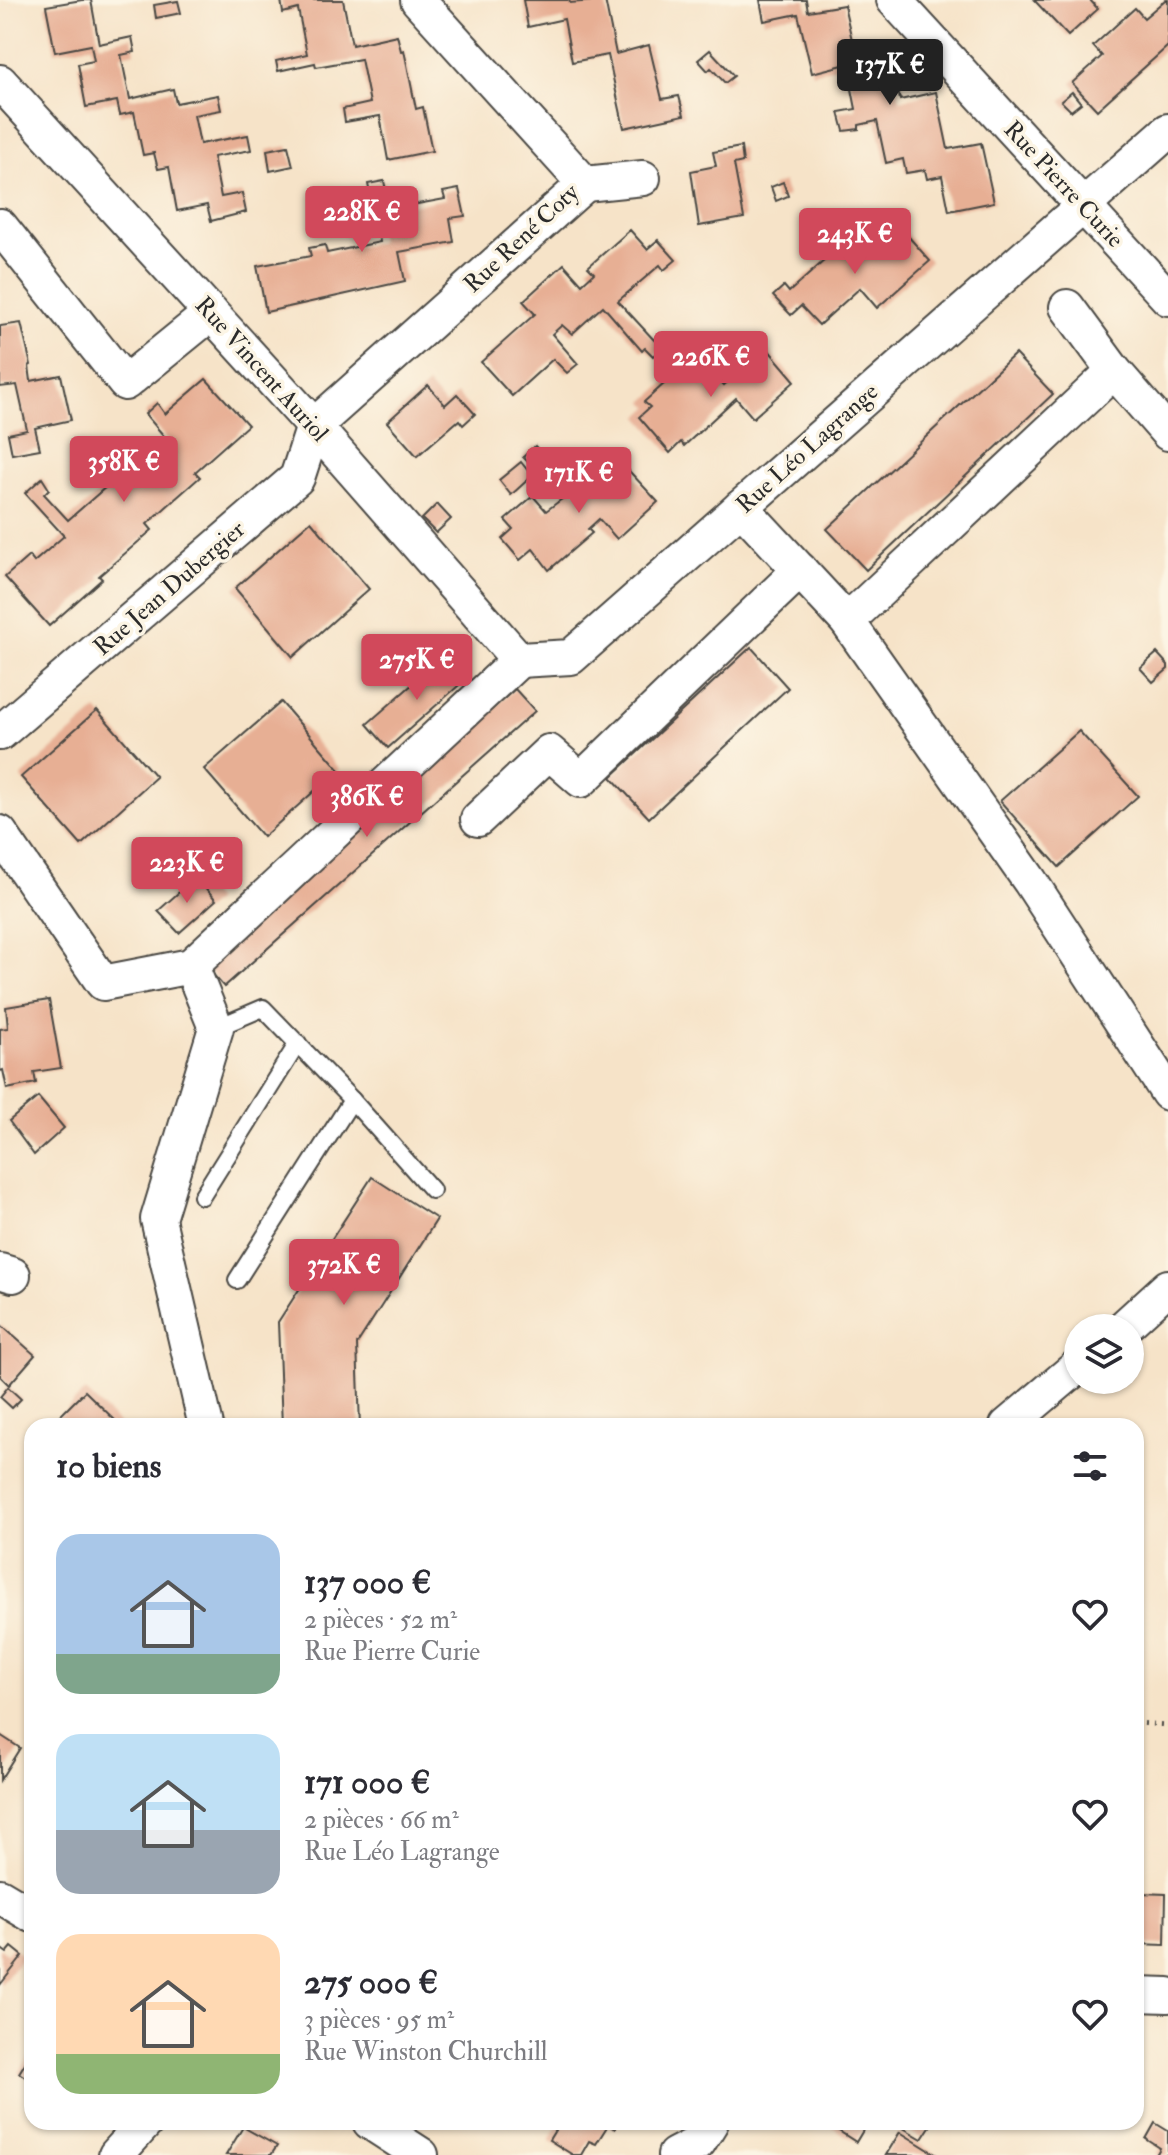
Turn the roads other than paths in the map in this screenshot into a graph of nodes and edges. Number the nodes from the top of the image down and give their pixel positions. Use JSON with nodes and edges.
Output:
{"nodes":[{"id":1,"x":418,"y":0,"type":"edge"},
{"id":2,"x":894,"y":0,"type":"edge"},
{"id":3,"x":0,"y":82,"type":"edge"},
{"id":4,"x":1168,"y":131,"type":"edge"},
{"id":5,"x":643,"y":178,"type":"dead end"},
{"id":6,"x":585,"y":184,"type":"junction"},
{"id":7,"x":1082,"y":205,"type":"junction"},
{"id":8,"x":0,"y":226,"type":"edge"},
{"id":9,"x":1168,"y":298,"type":"edge"},
{"id":10,"x":1067,"y":307,"type":"dead end"},
{"id":11,"x":211,"y":313,"type":"junction"},
{"id":12,"x":1114,"y":371,"type":"junction"},
{"id":13,"x":314,"y":426,"type":"junction"},
{"id":14,"x":1168,"y":433,"type":"edge"},
{"id":15,"x":741,"y":507,"type":"junction"},
{"id":16,"x":800,"y":570,"type":"junction"},
{"id":17,"x":847,"y":621,"type":"junction"},
{"id":18,"x":519,"y":660,"type":"junction"},
{"id":19,"x":0,"y":733,"type":"edge"},
{"id":20,"x":478,"y":819,"type":"dead end"},
{"id":21,"x":0,"y":833,"type":"edge"},
{"id":22,"x":191,"y":966,"type":"junction"},
{"id":23,"x":216,"y":1028,"type":"junction"},
{"id":24,"x":298,"y":1043,"type":"junction"},
{"id":25,"x":1168,"y":1093,"type":"edge"},
{"id":26,"x":352,"y":1100,"type":"junction"},
{"id":27,"x":432,"y":1190,"type":"dead end"},
{"id":28,"x":202,"y":1196,"type":"dead end"},
{"id":29,"x":237,"y":1280,"type":"dead end"},
{"id":30,"x":1168,"y":1287,"type":"edge"},
{"id":31,"x":1138,"y":1314,"type":"edge"},
{"id":32,"x":1064,"y":1378,"type":"edge"},
{"id":33,"x":204,"y":1418,"type":"edge"},
{"id":34,"x":1016,"y":1418,"type":"edge"},
{"id":35,"x":0,"y":1896,"type":"edge"},
{"id":36,"x":24,"y":1910,"type":"edge"},
{"id":37,"x":1144,"y":1994,"type":"edge"},
{"id":38,"x":1168,"y":1995,"type":"edge"},
{"id":39,"x":139,"y":2130,"type":"edge"},
{"id":40,"x":382,"y":2130,"type":"edge"},
{"id":41,"x":706,"y":2130,"type":"edge"},
{"id":42,"x":116,"y":2155,"type":"edge"},
{"id":43,"x":421,"y":2155,"type":"edge"},
{"id":44,"x":675,"y":2155,"type":"edge"}],
"edges":[{"from":1,"to":6,"type":"street","name":"Rue René Coty"},
{"from":2,"to":7,"type":"street","name":"Rue Pierre Curie"},
{"from":3,"to":11,"type":"street","name":"Rue Vincent Auriol"},
{"from":4,"to":7,"type":"street","name":"Rue Léo Lagrange"},
{"from":5,"to":6,"type":"street"},
{"from":6,"to":13,"type":"street","name":"Rue René Coty"},
{"from":7,"to":9,"type":"street","name":"Rue Pierre Curie"},
{"from":7,"to":15,"type":"street","name":"Rue Léo Lagrange"},
{"from":8,"to":11,"type":"street"},
{"from":10,"to":12,"type":"street"},
{"from":11,"to":13,"type":"street","name":"Rue Vincent Auriol"},
{"from":12,"to":14,"type":"street"},
{"from":12,"to":17,"type":"street"},
{"from":13,"to":18,"type":"street","name":"Rue Vincent Auriol"},
{"from":13,"to":19,"type":"street","name":"Rue Jean Dubergier"},
{"from":15,"to":16,"type":"street"},
{"from":15,"to":18,"type":"street","name":"Rue Léo Lagrange"},
{"from":16,"to":17,"type":"street"},
{"from":16,"to":20,"type":"street"},
{"from":17,"to":25,"type":"street"},
{"from":18,"to":22,"type":"street"},
{"from":21,"to":22,"type":"street"},
{"from":22,"to":23,"type":"street"},
{"from":23,"to":24,"type":"lane"},
{"from":23,"to":33,"type":"street"},
{"from":24,"to":26,"type":"lane"},
{"from":24,"to":28,"type":"lane"},
{"from":26,"to":27,"type":"lane"},
{"from":26,"to":29,"type":"lane"},
{"from":30,"to":31,"type":"street"},
{"from":32,"to":34,"type":"street"},
{"from":35,"to":36,"type":"street"},
{"from":37,"to":38,"type":"street"},
{"from":39,"to":42,"type":"street"},
{"from":40,"to":43,"type":"street"},
{"from":41,"to":44,"type":"street"}]}
